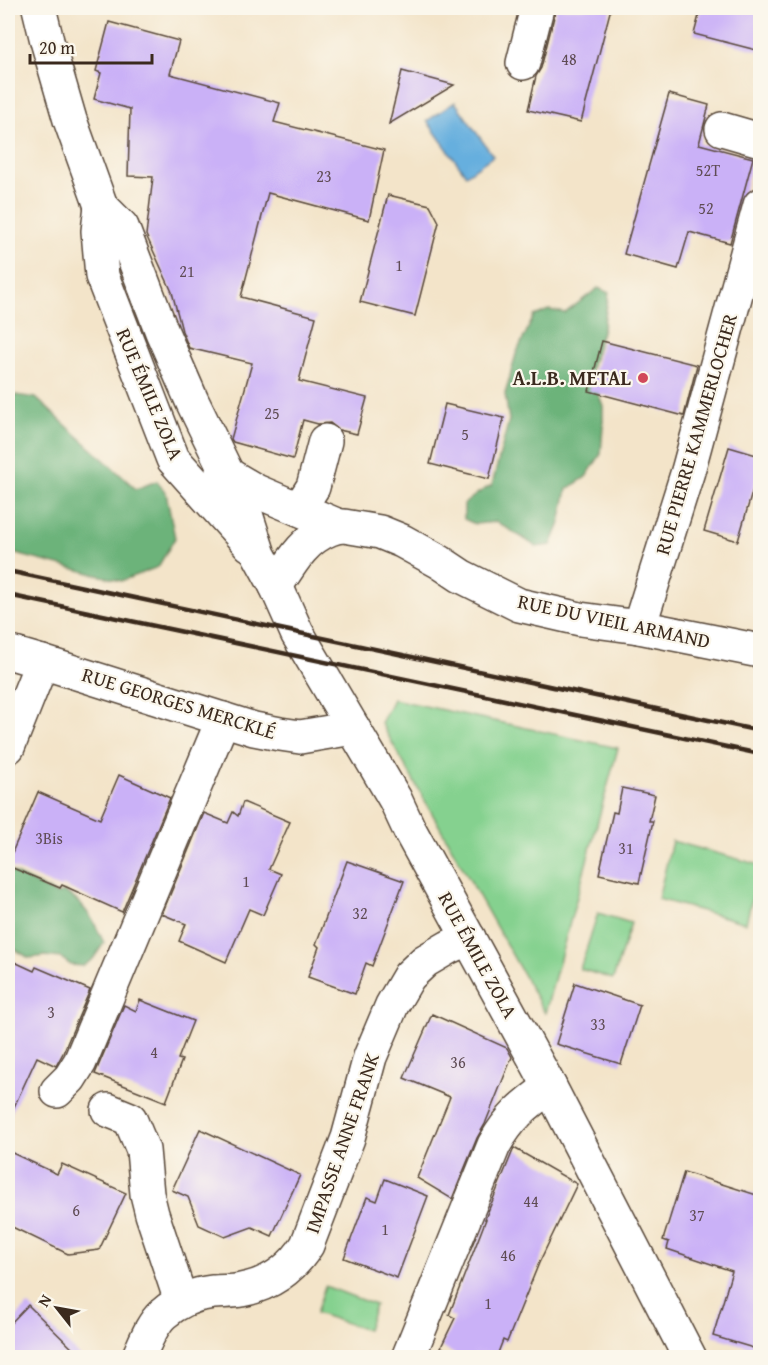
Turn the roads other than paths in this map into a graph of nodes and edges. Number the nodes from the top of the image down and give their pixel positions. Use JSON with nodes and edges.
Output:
{"nodes":[{"id":1,"x":39,"y":8,"type":"edge"},
{"id":2,"x":537,"y":8,"type":"edge"},
{"id":3,"x":523,"y":63,"type":"dead end"},
{"id":4,"x":722,"y":129,"type":"dead end"},
{"id":5,"x":760,"y":140,"type":"edge"},
{"id":6,"x":760,"y":205,"type":"edge"},
{"id":7,"x":99,"y":218,"type":"junction"},
{"id":8,"x":325,"y":441,"type":"dead end"},
{"id":9,"x":226,"y":473,"type":"junction"},
{"id":10,"x":299,"y":509,"type":"junction"},
{"id":11,"x":339,"y":526,"type":"junction"},
{"id":12,"x":259,"y":555,"type":"junction"},
{"id":13,"x":276,"y":586,"type":"junction"},
{"id":14,"x":639,"y":627,"type":"junction"},
{"id":15,"x":760,"y":651,"type":"edge"},
{"id":16,"x":8,"y":652,"type":"edge"},
{"id":17,"x":42,"y":662,"type":"junction"},
{"id":18,"x":223,"y":719,"type":"junction"},
{"id":19,"x":353,"y":728,"type":"junction"},
{"id":20,"x":8,"y":747,"type":"edge"},
{"id":21,"x":469,"y":938,"type":"junction"},
{"id":22,"x":550,"y":1087,"type":"junction"},
{"id":23,"x":57,"y":1091,"type":"dead end"},
{"id":24,"x":108,"y":1110,"type":"dead end"},
{"id":25,"x":181,"y":1301,"type":"junction"},
{"id":26,"x":138,"y":1358,"type":"edge"},
{"id":27,"x":408,"y":1358,"type":"edge"},
{"id":28,"x":690,"y":1358,"type":"edge"}],
"edges":[{"from":1,"to":7,"type":"street","name":"RUE ÉMILE ZOLA"},
{"from":2,"to":3,"type":"street"},
{"from":4,"to":5,"type":"street"},
{"from":6,"to":14,"type":"street","name":"RUE PIERRE KAMMERLOCHER"},
{"from":7,"to":9,"type":"street","name":"RUE DU VIEIL ARMAND"},
{"from":7,"to":12,"type":"street","name":"RUE ÉMILE ZOLA"},
{"from":8,"to":10,"type":"street"},
{"from":9,"to":10,"type":"street","name":"RUE DU VIEIL ARMAND"},
{"from":9,"to":12,"type":"street","name":"RUE ÉMILE ZOLA"},
{"from":10,"to":11,"type":"street","name":"RUE DU VIEIL ARMAND"},
{"from":11,"to":13,"type":"street"},
{"from":11,"to":14,"type":"street","name":"RUE DU VIEIL ARMAND"},
{"from":12,"to":13,"type":"street","name":"RUE ÉMILE ZOLA"},
{"from":13,"to":19,"type":"street","name":"RUE ÉMILE ZOLA"},
{"from":14,"to":15,"type":"street","name":"RUE DU VIEIL ARMAND"},
{"from":16,"to":17,"type":"street","name":"RUE GEORGES MERCKLÉ"},
{"from":17,"to":18,"type":"street","name":"RUE GEORGES MERCKLÉ"},
{"from":17,"to":20,"type":"street"},
{"from":18,"to":19,"type":"street","name":"RUE GEORGES MERCKLÉ"},
{"from":18,"to":23,"type":"street"},
{"from":19,"to":21,"type":"street","name":"RUE ÉMILE ZOLA"},
{"from":21,"to":22,"type":"street","name":"RUE ÉMILE ZOLA"},
{"from":21,"to":25,"type":"street","name":"IMPASSE ANNE FRANK"},
{"from":22,"to":27,"type":"street"},
{"from":22,"to":28,"type":"street","name":"RUE ÉMILE ZOLA"},
{"from":24,"to":25,"type":"street"},
{"from":25,"to":26,"type":"street","name":"IMPASSE ANNE FRANK"}]}
